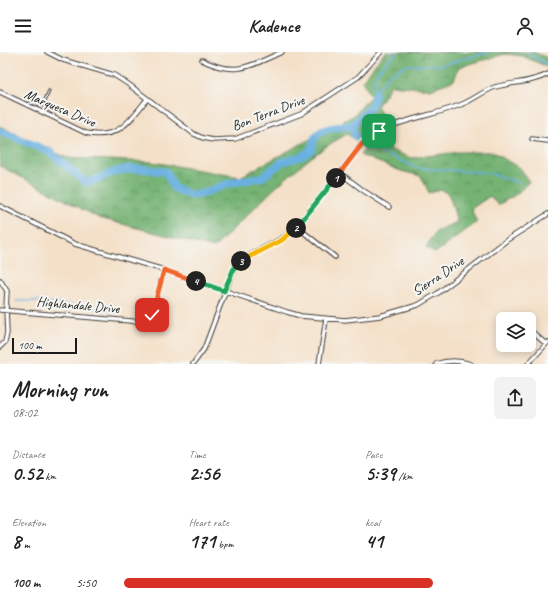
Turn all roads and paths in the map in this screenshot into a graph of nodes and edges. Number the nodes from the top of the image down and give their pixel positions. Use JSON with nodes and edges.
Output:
{"nodes":[{"id":1,"x":46,"y":52,"type":"edge"},
{"id":2,"x":282,"y":52,"type":"edge"},
{"id":3,"x":381,"y":52,"type":"edge"},
{"id":4,"x":202,"y":60,"type":"dead end"},
{"id":5,"x":548,"y":74,"type":"edge"},
{"id":6,"x":49,"y":91,"type":"dead end"},
{"id":7,"x":0,"y":92,"type":"edge"},
{"id":8,"x":147,"y":99,"type":"junction"},
{"id":9,"x":43,"y":105,"type":"junction"},
{"id":10,"x":26,"y":106,"type":"junction"},
{"id":11,"x":54,"y":118,"type":"junction"},
{"id":12,"x":532,"y":139,"type":"dead end"},
{"id":13,"x":548,"y":141,"type":"edge"},
{"id":14,"x":340,"y":173,"type":"junction"},
{"id":15,"x":0,"y":206,"type":"edge"},
{"id":16,"x":389,"y":207,"type":"dead end"},
{"id":17,"x":548,"y":214,"type":"edge"},
{"id":18,"x":297,"y":228,"type":"junction"},
{"id":19,"x":335,"y":257,"type":"dead end"},
{"id":20,"x":164,"y":270,"type":"junction"},
{"id":21,"x":0,"y":280,"type":"edge"},
{"id":22,"x":224,"y":291,"type":"junction"},
{"id":23,"x":6,"y":309,"type":"junction"},
{"id":24,"x":0,"y":310,"type":"edge"},
{"id":25,"x":326,"y":319,"type":"junction"},
{"id":26,"x":536,"y":334,"type":"edge"},
{"id":27,"x":547,"y":343,"type":"edge"},
{"id":28,"x":0,"y":347,"type":"edge"},
{"id":29,"x":193,"y":364,"type":"edge"},
{"id":30,"x":318,"y":364,"type":"edge"},
{"id":31,"x":436,"y":364,"type":"edge"},
{"id":32,"x":471,"y":364,"type":"edge"},
{"id":33,"x":528,"y":364,"type":"edge"}],
"edges":[{"from":1,"to":8,"type":"street","name":"Bon Terra Drive"},
{"from":2,"to":4,"type":"street"},
{"from":3,"to":8,"type":"street","name":"Bon Terra Drive"},
{"from":5,"to":14,"type":"street"},
{"from":6,"to":9,"type":"lane"},
{"from":7,"to":10,"type":"street","name":"Marquesa Drive"},
{"from":8,"to":11,"type":"street","name":"Marquesa Drive"},
{"from":9,"to":10,"type":"lane"},
{"from":9,"to":11,"type":"lane"},
{"from":10,"to":11,"type":"street","name":"Marquesa Drive"},
{"from":12,"to":13,"type":"street"},
{"from":14,"to":16,"type":"street"},
{"from":14,"to":18,"type":"street"},
{"from":15,"to":20,"type":"street","name":"Sierra Drive"},
{"from":17,"to":25,"type":"street","name":"Sierra Drive"},
{"from":18,"to":19,"type":"street"},
{"from":18,"to":22,"type":"street"},
{"from":20,"to":22,"type":"street","name":"Sierra Drive"},
{"from":20,"to":23,"type":"street","name":"Highlandale Drive"},
{"from":21,"to":23,"type":"street"},
{"from":22,"to":25,"type":"street","name":"Sierra Drive"},
{"from":22,"to":29,"type":"street"},
{"from":23,"to":24,"type":"street","name":"Highlandale Drive"},
{"from":23,"to":28,"type":"street"},
{"from":25,"to":30,"type":"street"},
{"from":26,"to":27,"type":"street"},
{"from":27,"to":33,"type":"street"},
{"from":31,"to":32,"type":"street"}]}
